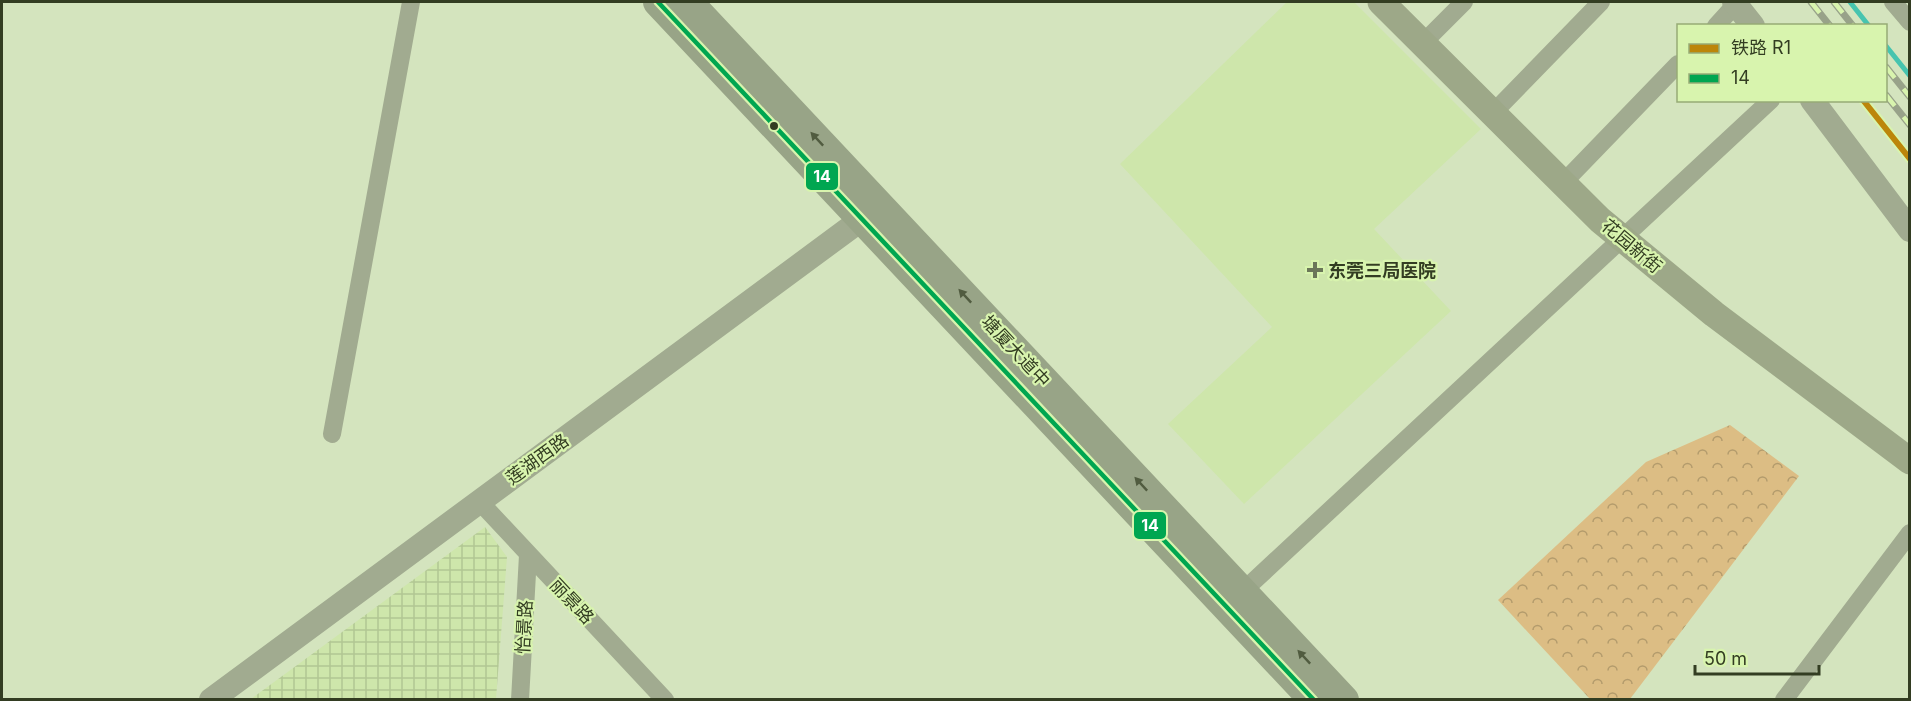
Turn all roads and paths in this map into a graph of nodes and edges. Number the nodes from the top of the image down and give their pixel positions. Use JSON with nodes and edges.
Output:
{"nodes":[{"id":1,"x":411,"y":2,"type":"edge"},
{"id":2,"x":658,"y":2,"type":"edge"},
{"id":3,"x":688,"y":2,"type":"edge"},
{"id":4,"x":1381,"y":2,"type":"edge"},
{"id":5,"x":1464,"y":2,"type":"edge"},
{"id":6,"x":1601,"y":2,"type":"edge"},
{"id":7,"x":1893,"y":2,"type":"edge"},
{"id":8,"x":1735,"y":3,"type":"edge"},
{"id":9,"x":1910,"y":22,"type":"edge"},
{"id":10,"x":1718,"y":24,"type":"edge"},
{"id":11,"x":1751,"y":24,"type":"edge"},
{"id":12,"x":1423,"y":43,"type":"junction"},
{"id":13,"x":1677,"y":65,"type":"edge"},
{"id":14,"x":1769,"y":102,"type":"edge"},
{"id":15,"x":1814,"y":102,"type":"edge"},
{"id":16,"x":1493,"y":113,"type":"junction"},
{"id":17,"x":1563,"y":183,"type":"junction"},
{"id":18,"x":862,"y":219,"type":"junction"},
{"id":19,"x":1910,"y":230,"type":"edge"},
{"id":20,"x":1622,"y":238,"type":"junction"},
{"id":21,"x":332,"y":434,"type":"dead end"},
{"id":22,"x":1910,"y":461,"type":"edge"},
{"id":23,"x":479,"y":501,"type":"junction"},
{"id":24,"x":1910,"y":533,"type":"edge"},
{"id":25,"x":528,"y":555,"type":"junction"},
{"id":26,"x":1242,"y":591,"type":"junction"},
{"id":27,"x":211,"y":699,"type":"edge"},
{"id":28,"x":520,"y":699,"type":"edge"},
{"id":29,"x":665,"y":699,"type":"edge"},
{"id":30,"x":1314,"y":699,"type":"edge"},
{"id":31,"x":1344,"y":699,"type":"edge"},
{"id":32,"x":1784,"y":699,"type":"edge"}],
"edges":[{"from":1,"to":21,"type":"street"},
{"from":2,"to":18,"type":"main road","name":"塘厦大道中"},
{"from":26,"to":3,"type":"main road","name":"塘厦大道中","one_way":true},
{"from":4,"to":12,"type":"main road","name":"花园新街"},
{"from":5,"to":12,"type":"street"},
{"from":6,"to":16,"type":"street"},
{"from":7,"to":9,"type":"street"},
{"from":8,"to":10,"type":"street"},
{"from":8,"to":11,"type":"street"},
{"from":12,"to":16,"type":"main road","name":"花园新街"},
{"from":13,"to":17,"type":"street"},
{"from":14,"to":20,"type":"street"},
{"from":15,"to":19,"type":"street"},
{"from":16,"to":17,"type":"main road","name":"花园新街"},
{"from":17,"to":20,"type":"main road","name":"花园新街"},
{"from":18,"to":23,"type":"street","name":"莲湖西路"},
{"from":18,"to":30,"type":"main road","name":"塘厦大道中"},
{"from":20,"to":22,"type":"main road","name":"花园新街"},
{"from":20,"to":26,"type":"street"},
{"from":23,"to":25,"type":"street","name":"丽景路"},
{"from":23,"to":27,"type":"street","name":"莲湖西路"},
{"from":24,"to":32,"type":"street"},
{"from":25,"to":28,"type":"street","name":"怡景路"},
{"from":25,"to":29,"type":"street","name":"丽景路"},
{"from":31,"to":26,"type":"main road","name":"塘厦大道中","one_way":true}]}
